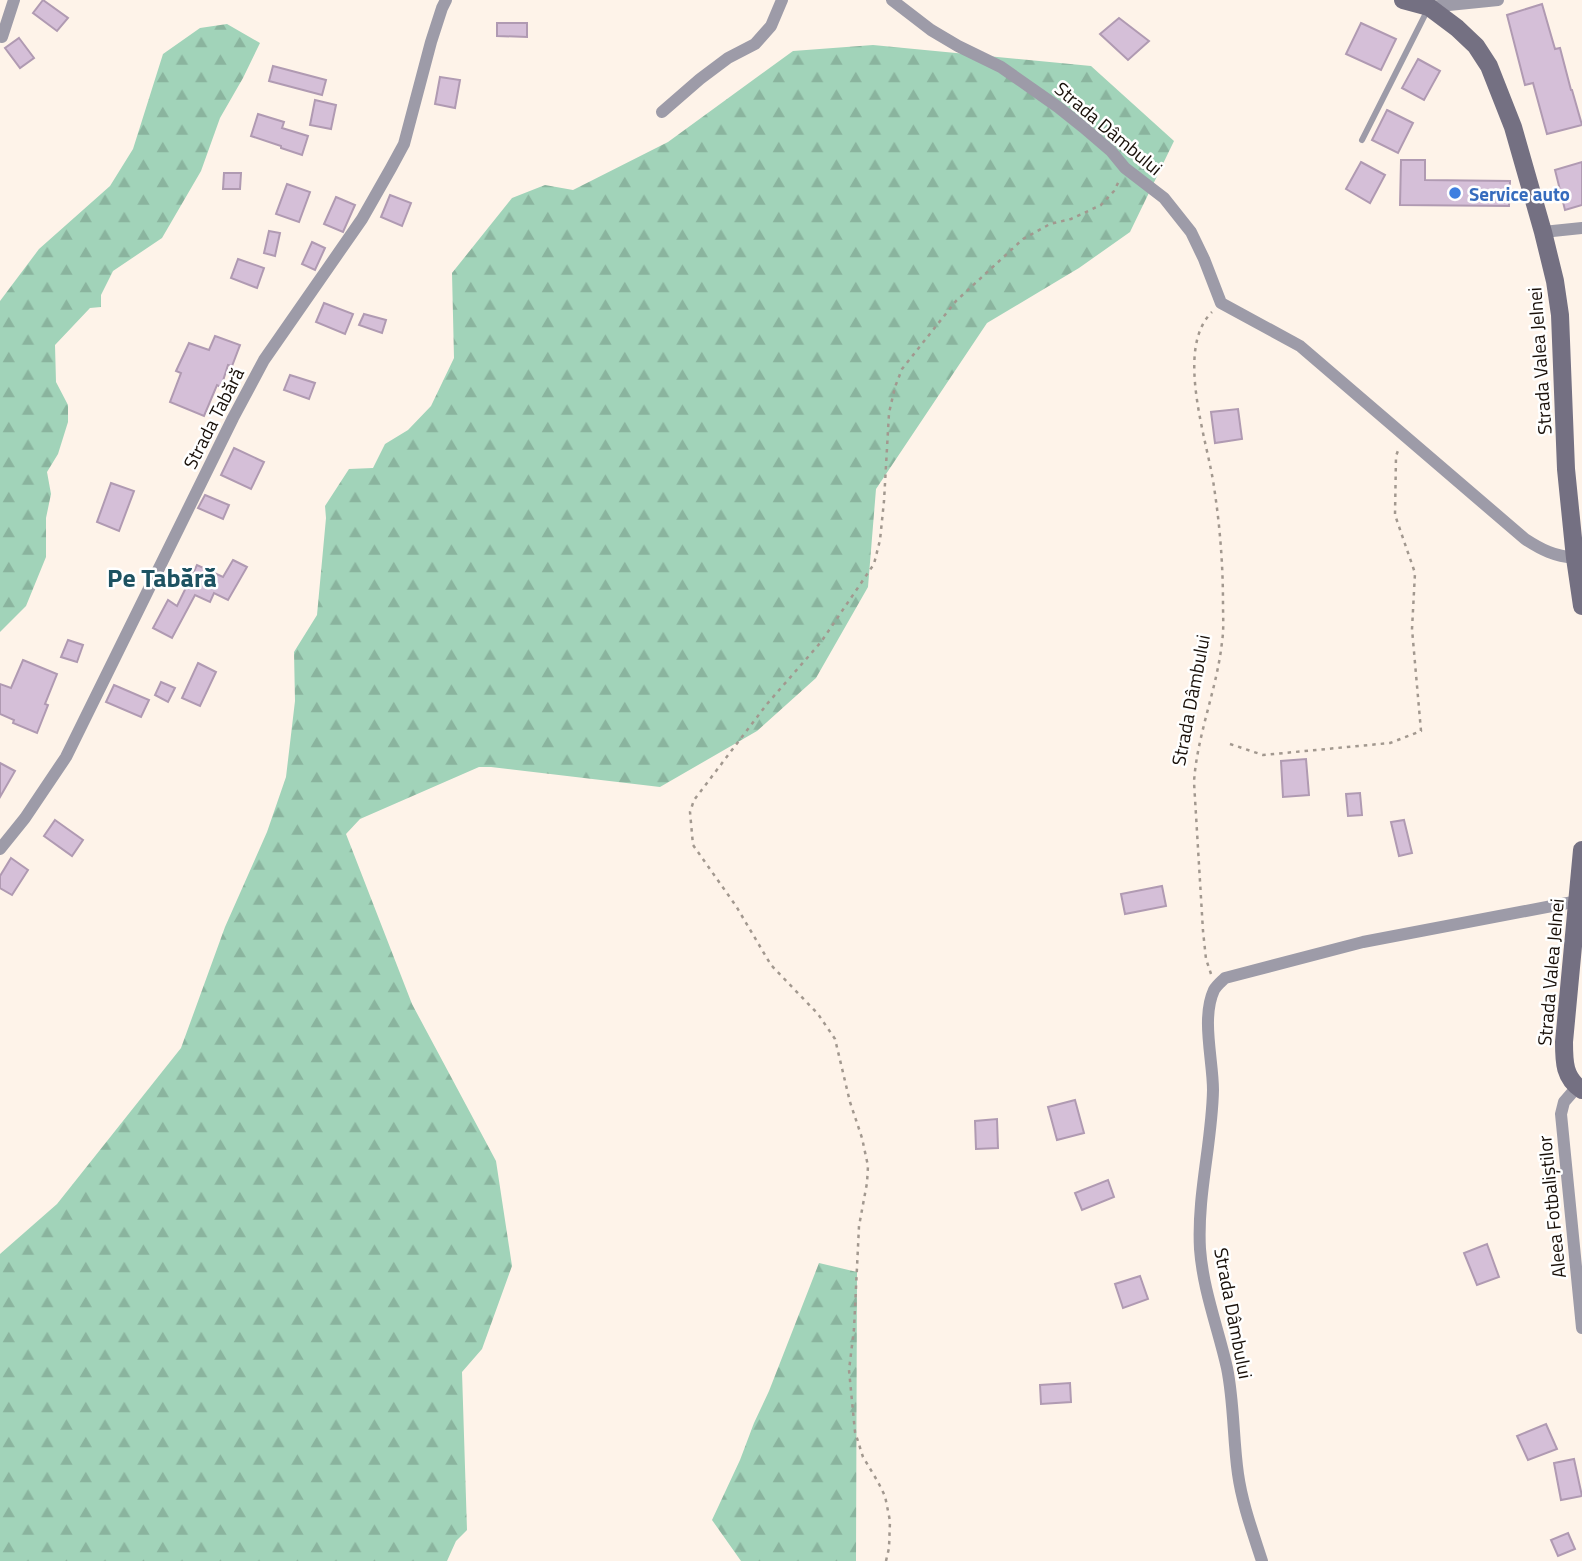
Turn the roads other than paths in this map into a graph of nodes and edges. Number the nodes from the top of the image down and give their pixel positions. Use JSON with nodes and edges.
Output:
{"nodes":[{"id":1,"x":14,"y":0,"type":"edge"},
{"id":2,"x":446,"y":0,"type":"edge"},
{"id":3,"x":782,"y":0,"type":"edge"},
{"id":4,"x":892,"y":0,"type":"edge"},
{"id":5,"x":1403,"y":0,"type":"edge"},
{"id":6,"x":1497,"y":0,"type":"edge"},
{"id":7,"x":1429,"y":7,"type":"junction"},
{"id":8,"x":2,"y":37,"type":"dead end"},
{"id":9,"x":662,"y":112,"type":"dead end"},
{"id":10,"x":1362,"y":140,"type":"dead end"},
{"id":11,"x":1582,"y":228,"type":"edge"},
{"id":12,"x":1543,"y":232,"type":"junction"},
{"id":13,"x":1575,"y":558,"type":"junction"},
{"id":14,"x":1582,"y":606,"type":"edge"},
{"id":15,"x":0,"y":849,"type":"edge"},
{"id":16,"x":1582,"y":850,"type":"edge"},
{"id":17,"x":1578,"y":901,"type":"junction"},
{"id":18,"x":1580,"y":1089,"type":"edge"},
{"id":19,"x":1582,"y":1328,"type":"edge"},
{"id":20,"x":1262,"y":1561,"type":"edge"}],
"edges":[{"from":1,"to":8,"type":"street"},
{"from":2,"to":15,"type":"street","name":"Strada Tabără"},
{"from":3,"to":9,"type":"street"},
{"from":4,"to":13,"type":"street","name":"Strada Dâmbului"},
{"from":5,"to":7,"type":"main road","name":"Strada Valea Jelnei"},
{"from":6,"to":7,"type":"street"},
{"from":7,"to":10,"type":"lane"},
{"from":7,"to":12,"type":"main road","name":"Strada Valea Jelnei"},
{"from":11,"to":12,"type":"street"},
{"from":12,"to":13,"type":"main road","name":"Strada Valea Jelnei"},
{"from":13,"to":14,"type":"main road","name":"Strada Valea Jelnei"},
{"from":16,"to":17,"type":"main road","name":"Strada Valea Jelnei"},
{"from":17,"to":18,"type":"main road","name":"Strada Valea Jelnei"},
{"from":17,"to":20,"type":"street","name":"Strada Dâmbului"},
{"from":18,"to":19,"type":"street","name":"Aleea Fotbaliștilor"}]}
